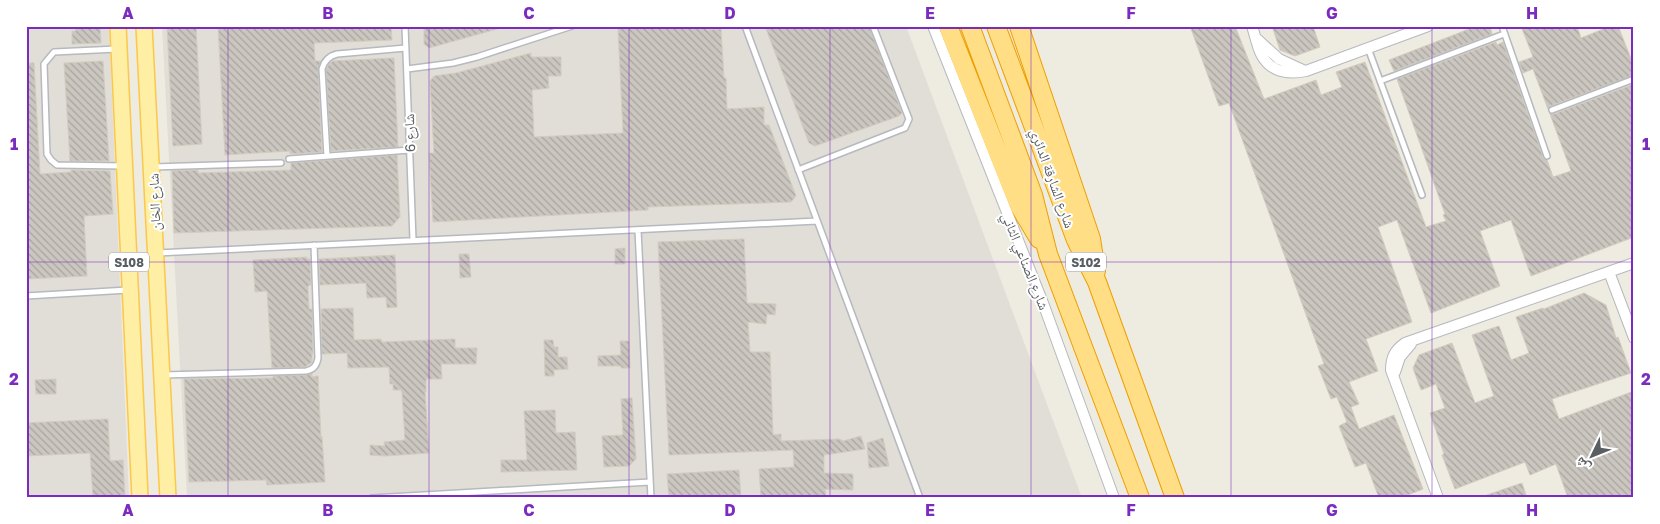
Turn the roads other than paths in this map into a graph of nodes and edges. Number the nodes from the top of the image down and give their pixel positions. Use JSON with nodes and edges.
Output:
{"nodes":[{"id":1,"x":118,"y":26,"type":"edge"},
{"id":2,"x":144,"y":26,"type":"edge"},
{"id":3,"x":405,"y":26,"type":"edge"},
{"id":4,"x":572,"y":26,"type":"edge"},
{"id":5,"x":745,"y":26,"type":"edge"},
{"id":6,"x":873,"y":26,"type":"edge"},
{"id":7,"x":933,"y":26,"type":"edge"},
{"id":8,"x":948,"y":26,"type":"edge"},
{"id":9,"x":970,"y":26,"type":"edge"},
{"id":10,"x":996,"y":26,"type":"edge"},
{"id":11,"x":1019,"y":26,"type":"edge"},
{"id":12,"x":1252,"y":26,"type":"edge"},
{"id":13,"x":1428,"y":26,"type":"edge"},
{"id":14,"x":1502,"y":26,"type":"edge"},
{"id":15,"x":1504,"y":34,"type":"junction"},
{"id":16,"x":406,"y":48,"type":"junction"},
{"id":17,"x":1368,"y":48,"type":"junction"},
{"id":18,"x":119,"y":49,"type":"junction"},
{"id":19,"x":407,"y":69,"type":"junction"},
{"id":20,"x":1634,"y":79,"type":"edge"},
{"id":21,"x":1380,"y":81,"type":"junction"},
{"id":22,"x":1552,"y":110,"type":"dead end"},
{"id":23,"x":410,"y":150,"type":"junction"},
{"id":24,"x":327,"y":156,"type":"junction"},
{"id":25,"x":1547,"y":156,"type":"dead end"},
{"id":26,"x":289,"y":159,"type":"dead end"},
{"id":27,"x":281,"y":163,"type":"dead end"},
{"id":28,"x":124,"y":166,"type":"junction"},
{"id":29,"x":152,"y":167,"type":"junction"},
{"id":30,"x":798,"y":170,"type":"junction"},
{"id":31,"x":1422,"y":195,"type":"dead end"},
{"id":32,"x":817,"y":221,"type":"junction"},
{"id":33,"x":638,"y":230,"type":"junction"},
{"id":34,"x":413,"y":240,"type":"junction"},
{"id":35,"x":314,"y":245,"type":"junction"},
{"id":36,"x":156,"y":253,"type":"junction"},
{"id":37,"x":1048,"y":254,"type":"junction"},
{"id":38,"x":1634,"y":263,"type":"edge"},
{"id":39,"x":1609,"y":272,"type":"junction"},
{"id":40,"x":1097,"y":282,"type":"junction"},
{"id":41,"x":130,"y":290,"type":"junction"},
{"id":42,"x":26,"y":296,"type":"edge"},
{"id":43,"x":1634,"y":338,"type":"edge"},
{"id":44,"x":162,"y":375,"type":"junction"},
{"id":45,"x":650,"y":482,"type":"junction"},
{"id":46,"x":140,"y":498,"type":"edge"},
{"id":47,"x":168,"y":498,"type":"edge"},
{"id":48,"x":372,"y":498,"type":"edge"},
{"id":49,"x":651,"y":498,"type":"edge"},
{"id":50,"x":920,"y":498,"type":"edge"},
{"id":51,"x":1114,"y":498,"type":"edge"},
{"id":52,"x":1140,"y":498,"type":"edge"},
{"id":53,"x":1175,"y":498,"type":"edge"},
{"id":54,"x":1438,"y":498,"type":"edge"}],
"edges":[{"from":1,"to":18,"type":"main road","name":"شارع الخان","number":"S108"},
{"from":2,"to":29,"type":"main road","name":"شارع الخان","number":"S108"},
{"from":3,"to":16,"type":"lane","name":"شارع 6"},
{"from":4,"to":19,"type":"lane"},
{"from":5,"to":30,"type":"lane"},
{"from":6,"to":30,"type":"lane"},
{"from":7,"to":51,"type":"street","name":"شارع الصناعي الثاني"},
{"from":8,"to":37,"type":"highway"},
{"from":9,"to":37,"type":"highway","name":"شارع الشارقة الدائري","number":"S102"},
{"from":10,"to":40,"type":"highway","name":"شارع الشارقة الدائري","number":"S102"},
{"from":11,"to":40,"type":"highway"},
{"from":12,"to":17,"type":"street"},
{"from":13,"to":17,"type":"street"},
{"from":14,"to":15,"type":"lane"},
{"from":15,"to":21,"type":"lane"},
{"from":15,"to":25,"type":"lane"},
{"from":16,"to":19,"type":"lane","name":"شارع 6"},
{"from":16,"to":24,"type":"lane"},
{"from":17,"to":21,"type":"lane"},
{"from":18,"to":28,"type":"main road","name":"شارع الخان","number":"S108"},
{"from":18,"to":28,"type":"lane"},
{"from":19,"to":23,"type":"lane","name":"شارع 6"},
{"from":20,"to":22,"type":"lane"},
{"from":21,"to":31,"type":"lane"},
{"from":23,"to":24,"type":"lane"},
{"from":23,"to":34,"type":"lane","name":"شارع 6"},
{"from":24,"to":26,"type":"lane"},
{"from":27,"to":29,"type":"lane"},
{"from":28,"to":41,"type":"main road","name":"شارع الخان","number":"S108"},
{"from":29,"to":36,"type":"main road","name":"شارع الخان","number":"S108"},
{"from":30,"to":32,"type":"lane"},
{"from":32,"to":33,"type":"lane"},
{"from":32,"to":50,"type":"lane"},
{"from":33,"to":34,"type":"lane"},
{"from":33,"to":45,"type":"lane"},
{"from":34,"to":35,"type":"lane"},
{"from":35,"to":36,"type":"lane"},
{"from":35,"to":44,"type":"lane"},
{"from":36,"to":44,"type":"main road","name":"شارع الخان","number":"S108"},
{"from":37,"to":52,"type":"highway","name":"شارع الشارقة الدائري","number":"S102"},
{"from":38,"to":39,"type":"street"},
{"from":39,"to":43,"type":"street"},
{"from":39,"to":54,"type":"street"},
{"from":40,"to":53,"type":"highway","name":"شارع الشارقة الدائري","number":"S102"},
{"from":41,"to":42,"type":"lane"},
{"from":41,"to":46,"type":"main road","name":"شارع الخان","number":"S108"},
{"from":44,"to":47,"type":"main road","name":"شارع الخان","number":"S108"},
{"from":45,"to":48,"type":"lane"},
{"from":45,"to":49,"type":"lane"}]}
